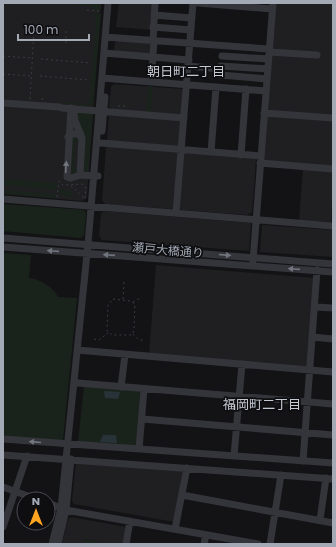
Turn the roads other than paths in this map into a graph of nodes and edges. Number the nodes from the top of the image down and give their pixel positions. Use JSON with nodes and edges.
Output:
{"nodes":[{"id":1,"x":108,"y":3,"type":"edge"},
{"id":2,"x":112,"y":3,"type":"edge"},
{"id":3,"x":155,"y":3,"type":"edge"},
{"id":4,"x":193,"y":3,"type":"edge"},
{"id":5,"x":198,"y":3,"type":"edge"},
{"id":6,"x":273,"y":6,"type":"edge"},
{"id":7,"x":154,"y":15,"type":"junction"},
{"id":8,"x":192,"y":18,"type":"junction"},
{"id":9,"x":154,"y":27,"type":"junction"},
{"id":10,"x":191,"y":30,"type":"junction"},
{"id":11,"x":107,"y":37,"type":"junction"},
{"id":12,"x":153,"y":41,"type":"junction"},
{"id":13,"x":190,"y":44,"type":"junction"},
{"id":14,"x":223,"y":46,"type":"junction"},
{"id":15,"x":269,"y":53,"type":"junction"},
{"id":16,"x":106,"y":54,"type":"junction"},
{"id":17,"x":316,"y":55,"type":"dead end"},
{"id":18,"x":222,"y":56,"type":"junction"},
{"id":19,"x":153,"y":57,"type":"junction"},
{"id":20,"x":188,"y":63,"type":"junction"},
{"id":21,"x":221,"y":70,"type":"junction"},
{"id":22,"x":268,"y":70,"type":"junction"},
{"id":23,"x":104,"y":78,"type":"junction"},
{"id":24,"x":267,"y":79,"type":"junction"},
{"id":25,"x":151,"y":82,"type":"junction"},
{"id":26,"x":186,"y":85,"type":"junction"},
{"id":27,"x":218,"y":88,"type":"junction"},
{"id":28,"x":246,"y":89,"type":"junction"},
{"id":29,"x":266,"y":91,"type":"junction"},
{"id":30,"x":3,"y":103,"type":"edge"},
{"id":31,"x":73,"y":108,"type":"junction"},
{"id":32,"x":101,"y":111,"type":"junction"},
{"id":33,"x":264,"y":113,"type":"junction"},
{"id":34,"x":184,"y":118,"type":"junction"},
{"id":35,"x":333,"y":118,"type":"edge"},
{"id":36,"x":81,"y":135,"type":"junction"},
{"id":37,"x":68,"y":137,"type":"junction"},
{"id":38,"x":101,"y":143,"type":"junction"},
{"id":39,"x":181,"y":150,"type":"junction"},
{"id":40,"x":211,"y":152,"type":"junction"},
{"id":41,"x":241,"y":155,"type":"junction"},
{"id":42,"x":260,"y":160,"type":"junction"},
{"id":43,"x":333,"y":169,"type":"edge"},
{"id":44,"x":80,"y":175,"type":"junction"},
{"id":45,"x":96,"y":176,"type":"junction"},
{"id":46,"x":3,"y":199,"type":"edge"},
{"id":47,"x":94,"y":207,"type":"junction"},
{"id":48,"x":176,"y":213,"type":"junction"},
{"id":49,"x":256,"y":220,"type":"junction"},
{"id":50,"x":333,"y":226,"type":"edge"},
{"id":51,"x":3,"y":238,"type":"edge"},
{"id":52,"x":91,"y":244,"type":"junction"},
{"id":53,"x":3,"y":247,"type":"edge"},
{"id":54,"x":90,"y":254,"type":"junction"},
{"id":55,"x":253,"y":257,"type":"junction"},
{"id":56,"x":333,"y":264,"type":"edge"},
{"id":57,"x":253,"y":266,"type":"junction"},
{"id":58,"x":317,"y":270,"type":"junction"},
{"id":59,"x":333,"y":272,"type":"edge"},
{"id":60,"x":315,"y":307,"type":"junction"},
{"id":61,"x":333,"y":308,"type":"edge"},
{"id":62,"x":312,"y":337,"type":"junction"},
{"id":63,"x":333,"y":339,"type":"edge"},
{"id":64,"x":80,"y":351,"type":"junction"},
{"id":65,"x":125,"y":355,"type":"junction"},
{"id":66,"x":242,"y":364,"type":"junction"},
{"id":67,"x":310,"y":370,"type":"junction"},
{"id":68,"x":333,"y":372,"type":"edge"},
{"id":69,"x":78,"y":383,"type":"junction"},
{"id":70,"x":121,"y":387,"type":"junction"},
{"id":71,"x":144,"y":389,"type":"junction"},
{"id":72,"x":239,"y":397,"type":"junction"},
{"id":73,"x":307,"y":402,"type":"junction"},
{"id":74,"x":333,"y":404,"type":"edge"},
{"id":75,"x":142,"y":419,"type":"junction"},
{"id":76,"x":237,"y":427,"type":"junction"},
{"id":77,"x":305,"y":433,"type":"junction"},
{"id":78,"x":333,"y":435,"type":"edge"},
{"id":79,"x":3,"y":439,"type":"edge"},
{"id":80,"x":70,"y":445,"type":"junction"},
{"id":81,"x":139,"y":449,"type":"junction"},
{"id":82,"x":3,"y":455,"type":"edge"},
{"id":83,"x":27,"y":456,"type":"junction"},
{"id":84,"x":234,"y":456,"type":"junction"},
{"id":85,"x":68,"y":459,"type":"junction"},
{"id":86,"x":303,"y":461,"type":"junction"},
{"id":87,"x":333,"y":464,"type":"edge"},
{"id":88,"x":187,"y":468,"type":"junction"},
{"id":89,"x":281,"y":475,"type":"junction"},
{"id":90,"x":329,"y":478,"type":"edge"},
{"id":91,"x":3,"y":487,"type":"edge"},
{"id":92,"x":15,"y":491,"type":"junction"},
{"id":93,"x":182,"y":495,"type":"junction"},
{"id":94,"x":56,"y":506,"type":"edge"},
{"id":95,"x":63,"y":509,"type":"junction"},
{"id":96,"x":276,"y":512,"type":"junction"},
{"id":97,"x":320,"y":520,"type":"junction"},
{"id":98,"x":130,"y":521,"type":"junction"},
{"id":99,"x":333,"y":523,"type":"edge"},
{"id":100,"x":3,"y":527,"type":"edge"},
{"id":101,"x":175,"y":529,"type":"junction"},
{"id":102,"x":206,"y":535,"type":"junction"},
{"id":103,"x":52,"y":544,"type":"edge"},
{"id":104,"x":58,"y":544,"type":"edge"},
{"id":105,"x":126,"y":544,"type":"edge"},
{"id":106,"x":204,"y":544,"type":"edge"},
{"id":107,"x":258,"y":544,"type":"edge"},
{"id":108,"x":270,"y":544,"type":"edge"}],
"edges":[{"from":1,"to":11,"type":"street"},
{"from":2,"to":11,"type":"street"},
{"from":3,"to":7,"type":"street"},
{"from":4,"to":8,"type":"street"},
{"from":5,"to":6,"type":"street"},
{"from":6,"to":15,"type":"street"},
{"from":7,"to":8,"type":"street"},
{"from":7,"to":9,"type":"street"},
{"from":8,"to":10,"type":"street"},
{"from":9,"to":10,"type":"street"},
{"from":9,"to":12,"type":"street"},
{"from":10,"to":13,"type":"street"},
{"from":11,"to":12,"type":"street"},
{"from":11,"to":16,"type":"street"},
{"from":12,"to":13,"type":"street"},
{"from":12,"to":19,"type":"street"},
{"from":13,"to":14,"type":"street"},
{"from":13,"to":20,"type":"street"},
{"from":14,"to":15,"type":"street"},
{"from":14,"to":18,"type":"street"},
{"from":15,"to":17,"type":"street"},
{"from":15,"to":18,"type":"street"},
{"from":15,"to":22,"type":"street"},
{"from":16,"to":19,"type":"street"},
{"from":16,"to":23,"type":"street"},
{"from":18,"to":21,"type":"street"},
{"from":19,"to":20,"type":"street"},
{"from":19,"to":25,"type":"street"},
{"from":20,"to":21,"type":"street"},
{"from":20,"to":26,"type":"street"},
{"from":21,"to":22,"type":"street"},
{"from":21,"to":24,"type":"street"},
{"from":21,"to":27,"type":"street"},
{"from":22,"to":24,"type":"street"},
{"from":23,"to":25,"type":"street"},
{"from":23,"to":32,"type":"street"},
{"from":24,"to":29,"type":"street"},
{"from":25,"to":26,"type":"street"},
{"from":26,"to":27,"type":"street"},
{"from":26,"to":34,"type":"street"},
{"from":27,"to":28,"type":"street"},
{"from":27,"to":40,"type":"street"},
{"from":28,"to":29,"type":"street"},
{"from":28,"to":41,"type":"street"},
{"from":29,"to":33,"type":"street"},
{"from":30,"to":31,"type":"street"},
{"from":31,"to":32,"type":"street"},
{"from":31,"to":36,"type":"street"},
{"from":31,"to":37,"type":"street"},
{"from":32,"to":34,"type":"street"},
{"from":32,"to":38,"type":"street"},
{"from":32,"to":45,"type":"street"},
{"from":33,"to":35,"type":"street"},
{"from":33,"to":42,"type":"street"},
{"from":34,"to":39,"type":"street"},
{"from":36,"to":37,"type":"street"},
{"from":36,"to":44,"type":"street"},
{"from":44,"to":37,"type":"street","one_way":true},
{"from":38,"to":39,"type":"street"},
{"from":38,"to":45,"type":"street"},
{"from":39,"to":40,"type":"street"},
{"from":39,"to":48,"type":"street"},
{"from":40,"to":41,"type":"street"},
{"from":41,"to":42,"type":"street"},
{"from":42,"to":43,"type":"street"},
{"from":42,"to":49,"type":"street"},
{"from":44,"to":45,"type":"street"},
{"from":45,"to":47,"type":"street"},
{"from":46,"to":47,"type":"street"},
{"from":47,"to":48,"type":"street"},
{"from":47,"to":52,"type":"street"},
{"from":48,"to":49,"type":"street"},
{"from":49,"to":50,"type":"street"},
{"from":49,"to":55,"type":"street"},
{"from":51,"to":52,"type":"street","name":"瀬戸大橋通り"},
{"from":52,"to":54,"type":"street"},
{"from":52,"to":55,"type":"street","name":"瀬戸大橋通り","one_way":true},
{"from":54,"to":53,"type":"street","name":"瀬戸大橋通り","one_way":true},
{"from":57,"to":54,"type":"street","name":"瀬戸大橋通り","one_way":true},
{"from":54,"to":64,"type":"street"},
{"from":55,"to":56,"type":"street","name":"瀬戸大橋通り"},
{"from":55,"to":57,"type":"street"},
{"from":58,"to":57,"type":"street","name":"瀬戸大橋通り","one_way":true},
{"from":58,"to":59,"type":"street","name":"瀬戸大橋通り"},
{"from":58,"to":60,"type":"street"},
{"from":60,"to":61,"type":"street"},
{"from":60,"to":62,"type":"street"},
{"from":62,"to":63,"type":"street"},
{"from":62,"to":67,"type":"street"},
{"from":64,"to":65,"type":"street"},
{"from":64,"to":69,"type":"street"},
{"from":64,"to":80,"type":"street"},
{"from":65,"to":66,"type":"street"},
{"from":65,"to":70,"type":"street"},
{"from":66,"to":67,"type":"street"},
{"from":66,"to":72,"type":"street"},
{"from":67,"to":68,"type":"street"},
{"from":67,"to":73,"type":"street"},
{"from":69,"to":70,"type":"street"},
{"from":69,"to":80,"type":"street"},
{"from":70,"to":71,"type":"street"},
{"from":71,"to":72,"type":"street"},
{"from":71,"to":75,"type":"street"},
{"from":72,"to":73,"type":"street"},
{"from":72,"to":76,"type":"street"},
{"from":73,"to":74,"type":"street"},
{"from":73,"to":77,"type":"street"},
{"from":75,"to":76,"type":"street"},
{"from":75,"to":81,"type":"street"},
{"from":76,"to":77,"type":"street"},
{"from":76,"to":84,"type":"street"},
{"from":77,"to":78,"type":"street"},
{"from":77,"to":86,"type":"street"},
{"from":80,"to":79,"type":"street","one_way":true},
{"from":80,"to":81,"type":"street"},
{"from":80,"to":85,"type":"street"},
{"from":81,"to":84,"type":"street"},
{"from":82,"to":83,"type":"street"},
{"from":83,"to":85,"type":"street"},
{"from":83,"to":92,"type":"street"},
{"from":84,"to":86,"type":"street"},
{"from":85,"to":88,"type":"street"},
{"from":85,"to":95,"type":"street"},
{"from":86,"to":87,"type":"street"},
{"from":88,"to":89,"type":"street"},
{"from":88,"to":93,"type":"street"},
{"from":89,"to":90,"type":"street"},
{"from":89,"to":96,"type":"street"},
{"from":90,"to":97,"type":"street"},
{"from":91,"to":92,"type":"street"},
{"from":92,"to":100,"type":"street"},
{"from":93,"to":96,"type":"street"},
{"from":93,"to":101,"type":"street"},
{"from":94,"to":95,"type":"street"},
{"from":95,"to":98,"type":"street"},
{"from":95,"to":103,"type":"street"},
{"from":95,"to":104,"type":"street"},
{"from":96,"to":97,"type":"street"},
{"from":96,"to":108,"type":"street"},
{"from":97,"to":99,"type":"street"},
{"from":98,"to":101,"type":"street"},
{"from":98,"to":105,"type":"street"},
{"from":101,"to":102,"type":"street"},
{"from":102,"to":106,"type":"street"},
{"from":102,"to":107,"type":"street"}]}
